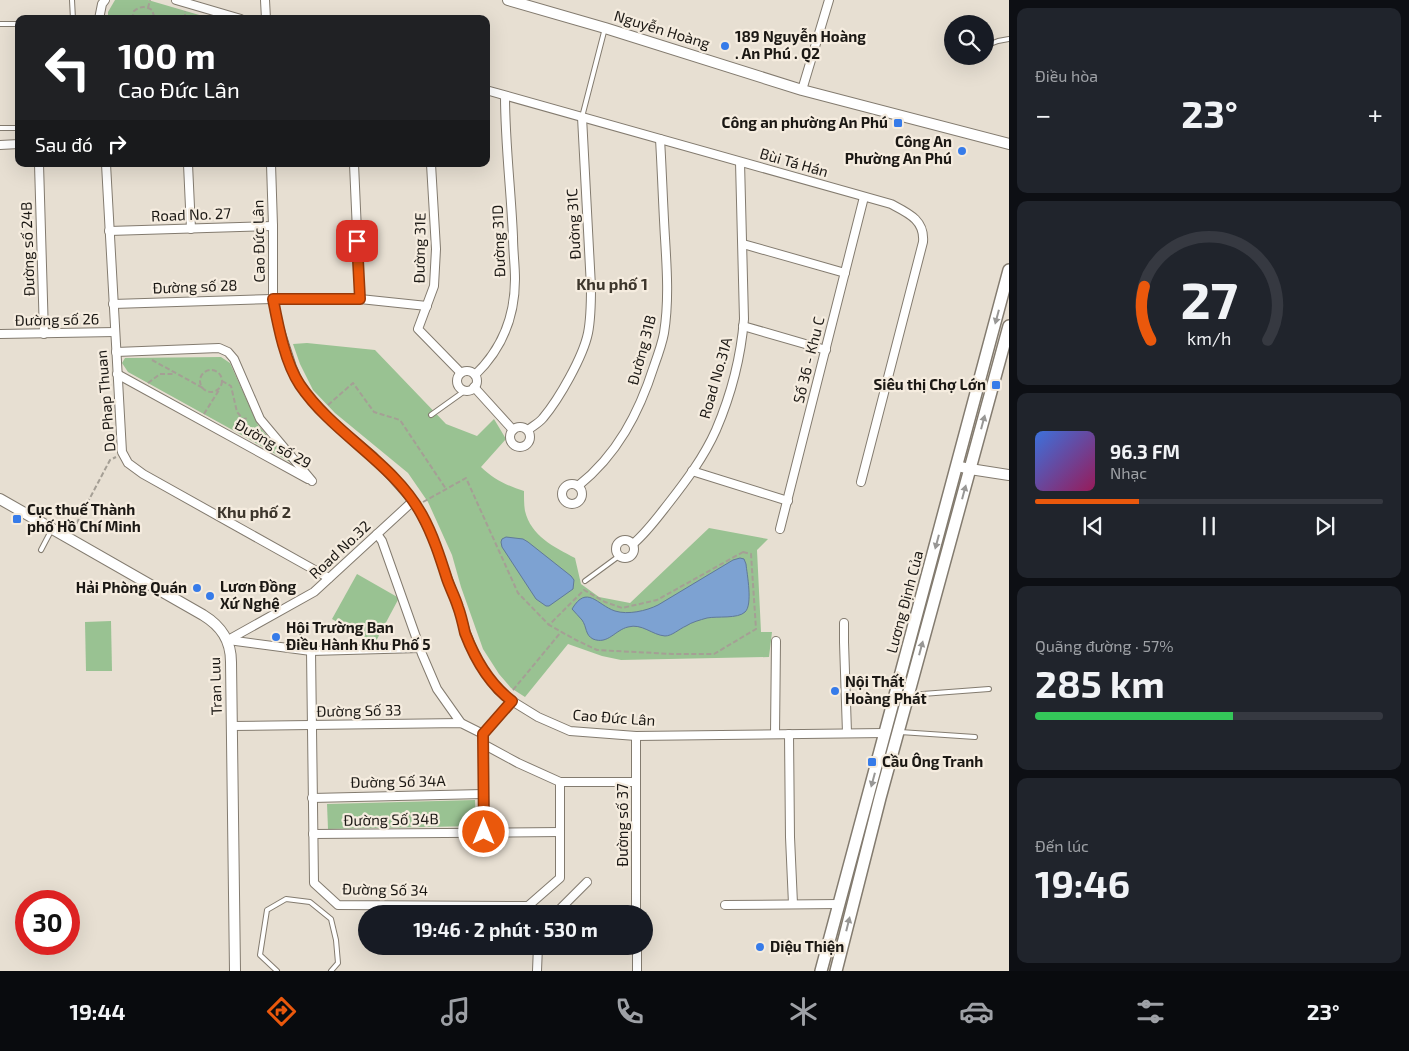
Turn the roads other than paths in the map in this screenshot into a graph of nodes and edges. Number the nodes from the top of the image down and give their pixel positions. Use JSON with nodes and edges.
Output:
{"nodes":[{"id":1,"x":72,"y":0,"type":"edge"},
{"id":2,"x":106,"y":0,"type":"edge"},
{"id":3,"x":176,"y":0,"type":"edge"},
{"id":4,"x":265,"y":0,"type":"edge"},
{"id":5,"x":508,"y":0,"type":"edge"},
{"id":6,"x":829,"y":0,"type":"edge"},
{"id":7,"x":73,"y":15,"type":"edge"},
{"id":8,"x":100,"y":15,"type":"edge"},
{"id":9,"x":227,"y":15,"type":"edge"},
{"id":10,"x":266,"y":15,"type":"edge"},
{"id":11,"x":0,"y":24,"type":"edge"},
{"id":12,"x":15,"y":24,"type":"edge"},
{"id":13,"x":605,"y":28,"type":"junction"},
{"id":14,"x":1009,"y":39,"type":"edge"},
{"id":15,"x":994,"y":43,"type":"edge"},
{"id":16,"x":802,"y":90,"type":"junction"},
{"id":17,"x":490,"y":91,"type":"edge"},
{"id":18,"x":506,"y":96,"type":"junction"},
{"id":19,"x":582,"y":117,"type":"junction"},
{"id":20,"x":0,"y":128,"type":"edge"},
{"id":21,"x":15,"y":128,"type":"edge"},
{"id":22,"x":660,"y":139,"type":"junction"},
{"id":23,"x":15,"y":144,"type":"edge"},
{"id":24,"x":1009,"y":144,"type":"edge"},
{"id":25,"x":0,"y":145,"type":"edge"},
{"id":26,"x":740,"y":162,"type":"junction"},
{"id":27,"x":39,"y":167,"type":"edge"},
{"id":28,"x":106,"y":167,"type":"edge"},
{"id":29,"x":188,"y":167,"type":"edge"},
{"id":30,"x":271,"y":167,"type":"edge"},
{"id":31,"x":354,"y":167,"type":"edge"},
{"id":32,"x":431,"y":167,"type":"edge"},
{"id":33,"x":864,"y":197,"type":"junction"},
{"id":34,"x":273,"y":226,"type":"junction"},
{"id":35,"x":190,"y":229,"type":"junction"},
{"id":36,"x":109,"y":231,"type":"junction"},
{"id":37,"x":743,"y":244,"type":"junction"},
{"id":38,"x":1009,"y":270,"type":"edge"},
{"id":39,"x":845,"y":273,"type":"junction"},
{"id":40,"x":273,"y":299,"type":"junction"},
{"id":41,"x":360,"y":299,"type":"junction"},
{"id":42,"x":113,"y":304,"type":"junction"},
{"id":43,"x":427,"y":306,"type":"junction"},
{"id":44,"x":744,"y":326,"type":"junction"},
{"id":45,"x":1009,"y":326,"type":"edge"},
{"id":46,"x":114,"y":332,"type":"junction"},
{"id":47,"x":0,"y":334,"type":"edge"},
{"id":48,"x":44,"y":334,"type":"junction"},
{"id":49,"x":826,"y":350,"type":"junction"},
{"id":50,"x":116,"y":352,"type":"junction"},
{"id":51,"x":461,"y":373,"type":"junction"},
{"id":52,"x":117,"y":374,"type":"junction"},
{"id":53,"x":475,"y":375,"type":"junction"},
{"id":54,"x":474,"y":388,"type":"junction"},
{"id":55,"x":466,"y":390,"type":"junction"},
{"id":56,"x":431,"y":415,"type":"dead end"},
{"id":57,"x":513,"y":430,"type":"junction"},
{"id":58,"x":528,"y":430,"type":"junction"},
{"id":59,"x":957,"y":466,"type":"junction"},
{"id":60,"x":970,"y":469,"type":"junction"},
{"id":61,"x":692,"y":471,"type":"junction"},
{"id":62,"x":1009,"y":475,"type":"edge"},
{"id":63,"x":861,"y":482,"type":"dead end"},
{"id":64,"x":578,"y":486,"type":"dead end"},
{"id":65,"x":0,"y":499,"type":"edge"},
{"id":66,"x":788,"y":501,"type":"junction"},
{"id":67,"x":414,"y":503,"type":"junction"},
{"id":68,"x":52,"y":529,"type":"junction"},
{"id":69,"x":780,"y":529,"type":"dead end"},
{"id":70,"x":377,"y":534,"type":"junction"},
{"id":71,"x":633,"y":544,"type":"junction"},
{"id":72,"x":41,"y":550,"type":"dead end"},
{"id":73,"x":619,"y":556,"type":"junction"},
{"id":74,"x":329,"y":578,"type":"junction"},
{"id":75,"x":585,"y":581,"type":"dead end"},
{"id":76,"x":844,"y":623,"type":"dead end"},
{"id":77,"x":228,"y":640,"type":"junction"},
{"id":78,"x":776,"y":641,"type":"dead end"},
{"id":79,"x":420,"y":648,"type":"junction"},
{"id":80,"x":311,"y":651,"type":"junction"},
{"id":81,"x":989,"y":688,"type":"dead end"},
{"id":82,"x":909,"y":695,"type":"junction"},
{"id":83,"x":509,"y":699,"type":"junction"},
{"id":84,"x":460,"y":723,"type":"junction"},
{"id":85,"x":312,"y":725,"type":"junction"},
{"id":86,"x":232,"y":726,"type":"junction"},
{"id":87,"x":885,"y":732,"type":"junction"},
{"id":88,"x":898,"y":732,"type":"junction"},
{"id":89,"x":847,"y":733,"type":"junction"},
{"id":90,"x":483,"y":734,"type":"junction"},
{"id":91,"x":775,"y":734,"type":"junction"},
{"id":92,"x":789,"y":734,"type":"junction"},
{"id":93,"x":636,"y":736,"type":"junction"},
{"id":94,"x":975,"y":737,"type":"dead end"},
{"id":95,"x":483,"y":744,"type":"junction"},
{"id":96,"x":560,"y":782,"type":"junction"},
{"id":97,"x":636,"y":782,"type":"junction"},
{"id":98,"x":484,"y":794,"type":"junction"},
{"id":99,"x":312,"y":798,"type":"junction"},
{"id":100,"x":484,"y":832,"type":"junction"},
{"id":101,"x":560,"y":832,"type":"junction"},
{"id":102,"x":313,"y":834,"type":"junction"},
{"id":103,"x":587,"y":882,"type":"dead end"},
{"id":104,"x":793,"y":904,"type":"junction"},
{"id":105,"x":839,"y":904,"type":"junction"},
{"id":106,"x":564,"y":905,"type":"edge"},
{"id":107,"x":636,"y":905,"type":"edge"},
{"id":108,"x":725,"y":905,"type":"dead end"},
{"id":109,"x":538,"y":955,"type":"edge"},
{"id":110,"x":636,"y":955,"type":"edge"},
{"id":111,"x":235,"y":971,"type":"edge"},
{"id":112,"x":277,"y":971,"type":"edge"},
{"id":113,"x":331,"y":971,"type":"edge"},
{"id":114,"x":537,"y":971,"type":"edge"},
{"id":115,"x":636,"y":971,"type":"edge"},
{"id":116,"x":822,"y":971,"type":"edge"},
{"id":117,"x":836,"y":971,"type":"edge"}],
"edges":[{"from":1,"to":7,"type":"lane"},
{"from":2,"to":8,"type":"street"},
{"from":3,"to":9,"type":"street"},
{"from":4,"to":10,"type":"street"},
{"from":5,"to":13,"type":"street","name":"Nguyễn Hoàng"},
{"from":6,"to":16,"type":"street"},
{"from":11,"to":12,"type":"lane"},
{"from":13,"to":16,"type":"street","name":"Nguyễn Hoàng"},
{"from":13,"to":19,"type":"lane"},
{"from":14,"to":15,"type":"lane"},
{"from":16,"to":24,"type":"street","name":"Nguyễn Hoàng"},
{"from":17,"to":18,"type":"street","name":"Bùi Tá Hán"},
{"from":18,"to":19,"type":"street","name":"Bùi Tá Hán"},
{"from":18,"to":53,"type":"street","name":"Đường 31D"},
{"from":19,"to":22,"type":"street","name":"Bùi Tá Hán"},
{"from":19,"to":58,"type":"street","name":"Đường 31C"},
{"from":20,"to":21,"type":"lane"},
{"from":22,"to":26,"type":"street","name":"Bùi Tá Hán"},
{"from":22,"to":64,"type":"street","name":"Đường 31B"},
{"from":23,"to":25,"type":"street"},
{"from":26,"to":33,"type":"street","name":"Bùi Tá Hán"},
{"from":26,"to":37,"type":"street","name":"Road No.31A"},
{"from":27,"to":48,"type":"street","name":"Đường số 24B"},
{"from":28,"to":36,"type":"street","name":"Do Phap Thuan"},
{"from":29,"to":35,"type":"street"},
{"from":30,"to":34,"type":"street","name":"Cao Đức Lân"},
{"from":31,"to":41,"type":"street"},
{"from":32,"to":43,"type":"street","name":"Đường 31E"},
{"from":33,"to":39,"type":"street","name":"Số 36 - Khu C"},
{"from":33,"to":63,"type":"street","name":"Bùi Tá Hán"},
{"from":34,"to":35,"type":"street","name":"Road No. 27"},
{"from":34,"to":40,"type":"street","name":"Cao Đức Lân"},
{"from":35,"to":36,"type":"street","name":"Road No. 27"},
{"from":36,"to":42,"type":"street","name":"Do Phap Thuan"},
{"from":37,"to":39,"type":"street"},
{"from":37,"to":44,"type":"street","name":"Road No.31A"},
{"from":38,"to":59,"type":"main road","name":"Lương Định Của","one_way":true},
{"from":39,"to":49,"type":"street","name":"Số 36 - Khu C"},
{"from":40,"to":41,"type":"street","name":"Đường số 28"},
{"from":40,"to":42,"type":"street","name":"Đường số 28"},
{"from":40,"to":67,"type":"street","name":"Cao Đức Lân"},
{"from":41,"to":43,"type":"street","name":"Đường số 28"},
{"from":42,"to":46,"type":"street","name":"Do Phap Thuan"},
{"from":43,"to":51,"type":"street","name":"Đường 31E"},
{"from":44,"to":49,"type":"street"},
{"from":44,"to":61,"type":"street","name":"Road No.31A"},
{"from":60,"to":45,"type":"main road","name":"Lương Định Của","one_way":true},
{"from":46,"to":48,"type":"street","name":"Đường số 26"},
{"from":46,"to":50,"type":"street","name":"Do Phap Thuan"},
{"from":47,"to":48,"type":"street","name":"Đường số 26"},
{"from":49,"to":66,"type":"street","name":"Số 36 - Khu C"},
{"from":50,"to":52,"type":"street","name":"Do Phap Thuan"},
{"from":50,"to":52,"type":"street","name":"Đường số 29"},
{"from":51,"to":53,"type":"street"},
{"from":51,"to":55,"type":"street"},
{"from":52,"to":74,"type":"street","name":"Do Phap Thuan"},
{"from":53,"to":54,"type":"street"},
{"from":54,"to":55,"type":"street"},
{"from":54,"to":57,"type":"street"},
{"from":55,"to":56,"type":"lane"},
{"from":57,"to":58,"type":"street"},
{"from":57,"to":58,"type":"street"},
{"from":59,"to":60,"type":"street"},
{"from":59,"to":87,"type":"main road","name":"Lương Định Của","one_way":true},
{"from":60,"to":62,"type":"street"},
{"from":82,"to":60,"type":"main road","name":"Lương Định Của","one_way":true},
{"from":61,"to":66,"type":"street"},
{"from":61,"to":71,"type":"street","name":"Road No.31A"},
{"from":65,"to":68,"type":"street","name":"Tran Luu"},
{"from":66,"to":69,"type":"street","name":"Số 36 - Khu C"},
{"from":67,"to":70,"type":"street","name":"Road No.32"},
{"from":67,"to":83,"type":"street","name":"Cao Đức Lân"},
{"from":68,"to":72,"type":"lane"},
{"from":68,"to":77,"type":"street","name":"Tran Luu"},
{"from":70,"to":74,"type":"street","name":"Road No.32"},
{"from":70,"to":79,"type":"street"},
{"from":71,"to":73,"type":"street"},
{"from":71,"to":73,"type":"street"},
{"from":73,"to":75,"type":"lane"},
{"from":74,"to":77,"type":"street","name":"Road No.32"},
{"from":76,"to":89,"type":"street"},
{"from":77,"to":80,"type":"street"},
{"from":77,"to":86,"type":"street","name":"Tran Luu"},
{"from":78,"to":91,"type":"street"},
{"from":79,"to":80,"type":"street"},
{"from":79,"to":84,"type":"street"},
{"from":80,"to":85,"type":"street","name":"Đường Số 34"},
{"from":81,"to":82,"type":"lane"},
{"from":82,"to":88,"type":"main road","name":"Lương Định Của"},
{"from":83,"to":90,"type":"street"},
{"from":83,"to":93,"type":"street","name":"Cao Đức Lân"},
{"from":84,"to":85,"type":"street","name":"Đường Số 33"},
{"from":84,"to":90,"type":"street","name":"Đường Số 33"},
{"from":85,"to":86,"type":"street","name":"Đường Số 33"},
{"from":85,"to":99,"type":"street","name":"Đường Số 34"},
{"from":86,"to":111,"type":"street","name":"Tran Luu"},
{"from":87,"to":89,"type":"street","name":"Cao Đức Lân"},
{"from":87,"to":105,"type":"main road","name":"Lương Định Của","one_way":true},
{"from":88,"to":94,"type":"lane"},
{"from":117,"to":88,"type":"main road","name":"Lương Định Của","one_way":true},
{"from":89,"to":92,"type":"street","name":"Cao Đức Lân"},
{"from":90,"to":95,"type":"street"},
{"from":91,"to":92,"type":"street","name":"Cao Đức Lân"},
{"from":91,"to":93,"type":"street","name":"Cao Đức Lân"},
{"from":92,"to":104,"type":"street"},
{"from":93,"to":97,"type":"street","name":"Đường số 37"},
{"from":95,"to":96,"type":"street"},
{"from":95,"to":98,"type":"street"},
{"from":96,"to":97,"type":"street"},
{"from":96,"to":101,"type":"street","name":"Đường Số 34"},
{"from":97,"to":107,"type":"street","name":"Đường số 37"},
{"from":98,"to":99,"type":"street","name":"Đường Số 34A"},
{"from":98,"to":100,"type":"street"},
{"from":99,"to":102,"type":"street","name":"Đường Số 34"},
{"from":100,"to":101,"type":"street","name":"Đường Số 34B"},
{"from":100,"to":102,"type":"street","name":"Đường Số 34B"},
{"from":101,"to":102,"type":"street","name":"Đường Số 34"},
{"from":103,"to":106,"type":"street"},
{"from":104,"to":105,"type":"street"},
{"from":104,"to":108,"type":"street"},
{"from":105,"to":116,"type":"main road","name":"Lương Định Của"},
{"from":109,"to":114,"type":"street"},
{"from":110,"to":115,"type":"street"},
{"from":112,"to":113,"type":"lane"}]}
